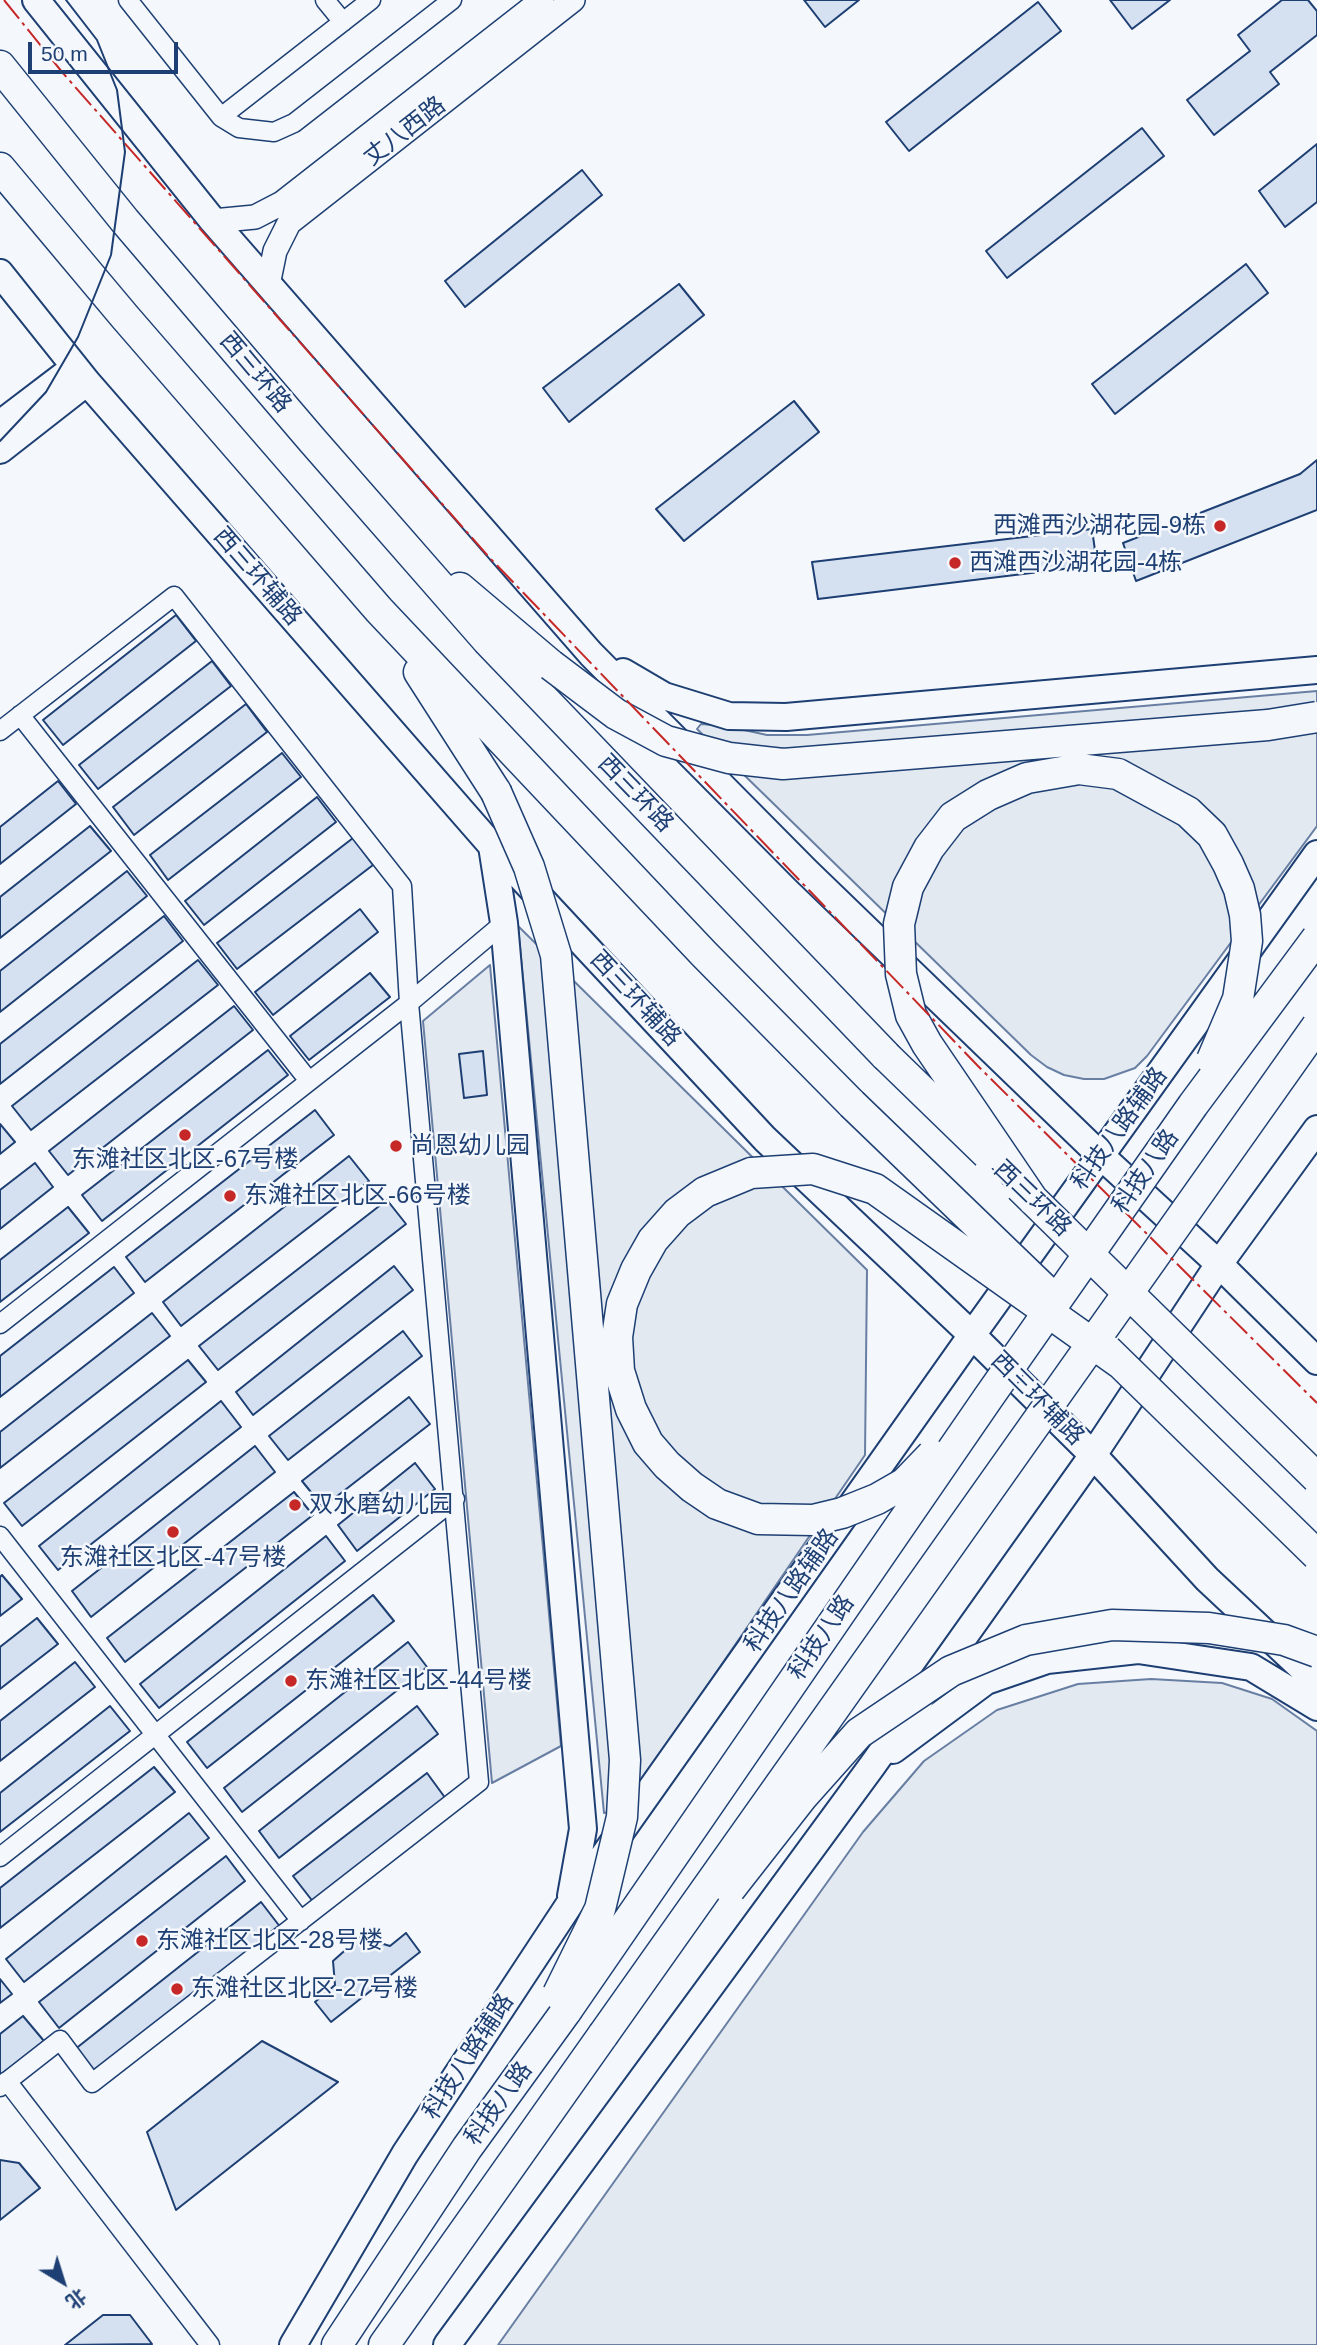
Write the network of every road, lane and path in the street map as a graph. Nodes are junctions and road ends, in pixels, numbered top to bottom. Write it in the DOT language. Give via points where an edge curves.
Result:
graph roads {
  1 [pos="36,0"];
  2 [pos="128,0"];
  3 [pos="326,0"];
  4 [pos="371,0"];
  5 [pos="452,0"];
  6 [pos="542,0"];
  7 [pos="573,0"];
  8 [pos="343,22"];
  9 [pos="0,46"];
  10 [pos="0,66"];
  11 [pos="19,89"];
  12 [pos="221,117"];
  13 [pos="0,168"];
  14 [pos="213,221"];
  15 [pos="0,273"];
  16 [pos="268,285"];
  17 [pos="81,374"];
  18 [pos="0,425"];
  19 [pos="0,450"];
  20 [pos="383,521"];
  21 [pos="379,610"];
  22 [pos="591,654"];
  23 [pos="1317,670"];
  24 [pos="20,715"];
  25 [pos="1317,717"];
  26 [pos="0,731"];
  27 [pos="492,846"];
  28 [pos="1317,854"];
  29 [pos="504,923"];
  30 [pos="1317,938"];
  31 [pos="409,1003"];
  32 [pos="1317,1026"];
  33 [pos="309,1081"];
  34 [pos="1193,1105"];
  35 [pos="1317,1129"];
  36 [pos="1100,1155"];
  37 [pos="1033,1200"];
  38 [pos="1219,1264"];
  39 [pos="0,1324"];
  40 [pos="972,1335"];
  41 [pos="1317,1361"];
  42 [pos="1120,1363"];
  43 [pos="988,1398"];
  44 [pos="1093,1455"];
  45 [pos="1317,1478"];
  46 [pos="455,1499"];
  47 [pos="0,1536"];
  48 [pos="1317,1555"];
  49 [pos="1317,1652"];
  50 [pos="1317,1682"];
  51 [pos="1317,1707"];
  52 [pos="156,1735"];
  53 [pos="872,1766"];
  54 [pos="0,1857"];
  55 [pos="569,1905"];
  56 [pos="301,1921"];
  57 [pos="653,1966"];
  58 [pos="561,2004"];
  59 [pos="4,2084"];
  60 [pos="210,2345"];
  61 [pos="293,2345"];
  62 [pos="337,2345"];
  63 [pos="384,2345"];
  64 [pos="447,2345"];
  1 -- 14 [label="main road"];
  2 -- 12 [label="street"];
  3 -- 8 [label="street"];
  4 -- 8 [label="street"];
  5 -- 12 [label="street" via="294,123 274,132 256,132"];
  6 -- 14 [label="street, 丈八西路" via="282,203 255,217"];
  7 -- 16 [label="street, 丈八西路" via="289,223 275,251"];
  8 -- 12 [label="street"];
  9 -- 11 [label="highway"];
  10 -- 11 [label="highway, 西三环路"];
  11 -- 20 [label="highway, 西三环路" via="125,221"];
  13 -- 21 [label="highway"];
  14 -- 16 [label="main road"];
  15 -- 17 [label="main road, 西三环辅路"];
  16 -- 22 [label="main road"];
  17 -- 18 [label="main road"];
  17 -- 19 [label="main road"];
  17 -- 27 [label="main road, 西三环辅路"];
  20 -- 25 [label="highway, bridge" via="551,665 616,714 666,741 729,758 783,764"];
  20 -- 37 [label="highway, 西三环路, bridge" via="486,640 886,1056"];
  21 -- 42 [label="highway, bridge" via="704,954"];
  21 -- 58 [label="highway, bridge" via="496,792 529,867 556,955 625,1760 622,1817 600,1909"];
  22 -- 23 [label="main road" via="664,696 730,716 786,718"];
  22 -- 36 [label="main road" via="806,871"];
  24 -- 26 [label="street"];
  24 -- 31 [label="street" via="174,596 402,886"];
  24 -- 33 [label="street"];
  27 -- 29 [label="main road"];
  27 -- 40 [label="main road, 西三环辅路" via="765,1139"];
  28 -- 36 [label="main road, 科技八路辅路"];
  29 -- 31 [label="street"];
  29 -- 55 [label="main road" via="583,1829"];
  30 -- 34 [label="highway, 科技八路, bridge"];
  31 -- 33 [label="street"];
  31 -- 46 [label="street"];
  32 -- 57 [label="highway, 科技八路, bridge"];
  33 -- 39 [label="street"];
  34 -- 37 [label="highway, bridge" via="1238,999 1247,942 1239,889 1212,835 1188,812 1118,775 1079,769 1027,778 988,795 953,817 908,887 899,924 901,974 911,1015 927,1044"];
  34 -- 43 [label="highway, 科技八路, bridge"];
  35 -- 38 [label="main road"];
  36 -- 38 [label="main road"];
  36 -- 40 [label="main road, 科技八路辅路"];
  37 -- 45 [label="highway, 西三环路, bridge"];
  38 -- 41 [label="main road"];
  38 -- 44 [label="main road"];
  40 -- 44 [label="main road, 西三环辅路"];
  40 -- 55 [label="main road, 科技八路辅路"];
  42 -- 43 [label="highway, bridge" via="874,1189 813,1169 751,1173 705,1192 677,1213 653,1240 622,1304 617,1337 619,1371 648,1443 692,1487 717,1504 758,1519 813,1520 877,1499 905,1483"];
  42 -- 48 [label="highway, bridge"];
  43 -- 58 [label="highway, 科技八路, bridge"];
  44 -- 50 [label="main road, 西三环辅路" via="1207,1578"];
  44 -- 53 [label="main road"];
  46 -- 52 [label="street"];
  46 -- 56 [label="street" via="479,1782"];
  47 -- 52 [label="street"];
  49 -- 57 [label="highway, bridge" via="1284,1640 1209,1628 1112,1625 1026,1640 951,1671 859,1733 721,1901"];
  51 -- 53 [label="main road" via="1251,1667 1138,1650 1047,1660 986,1681"];
  52 -- 54 [label="street"];
  52 -- 56 [label="street"];
  53 -- 64 [label="main road"];
  55 -- 61 [label="main road, 科技八路辅路" via="405,2154"];
  56 -- 59 [label="street" via="92,2083 60,2040"];
  57 -- 63 [label="highway, 科技八路, bridge"];
  58 -- 62 [label="highway, 科技八路"];
  59 -- 60 [label="street"];
}
